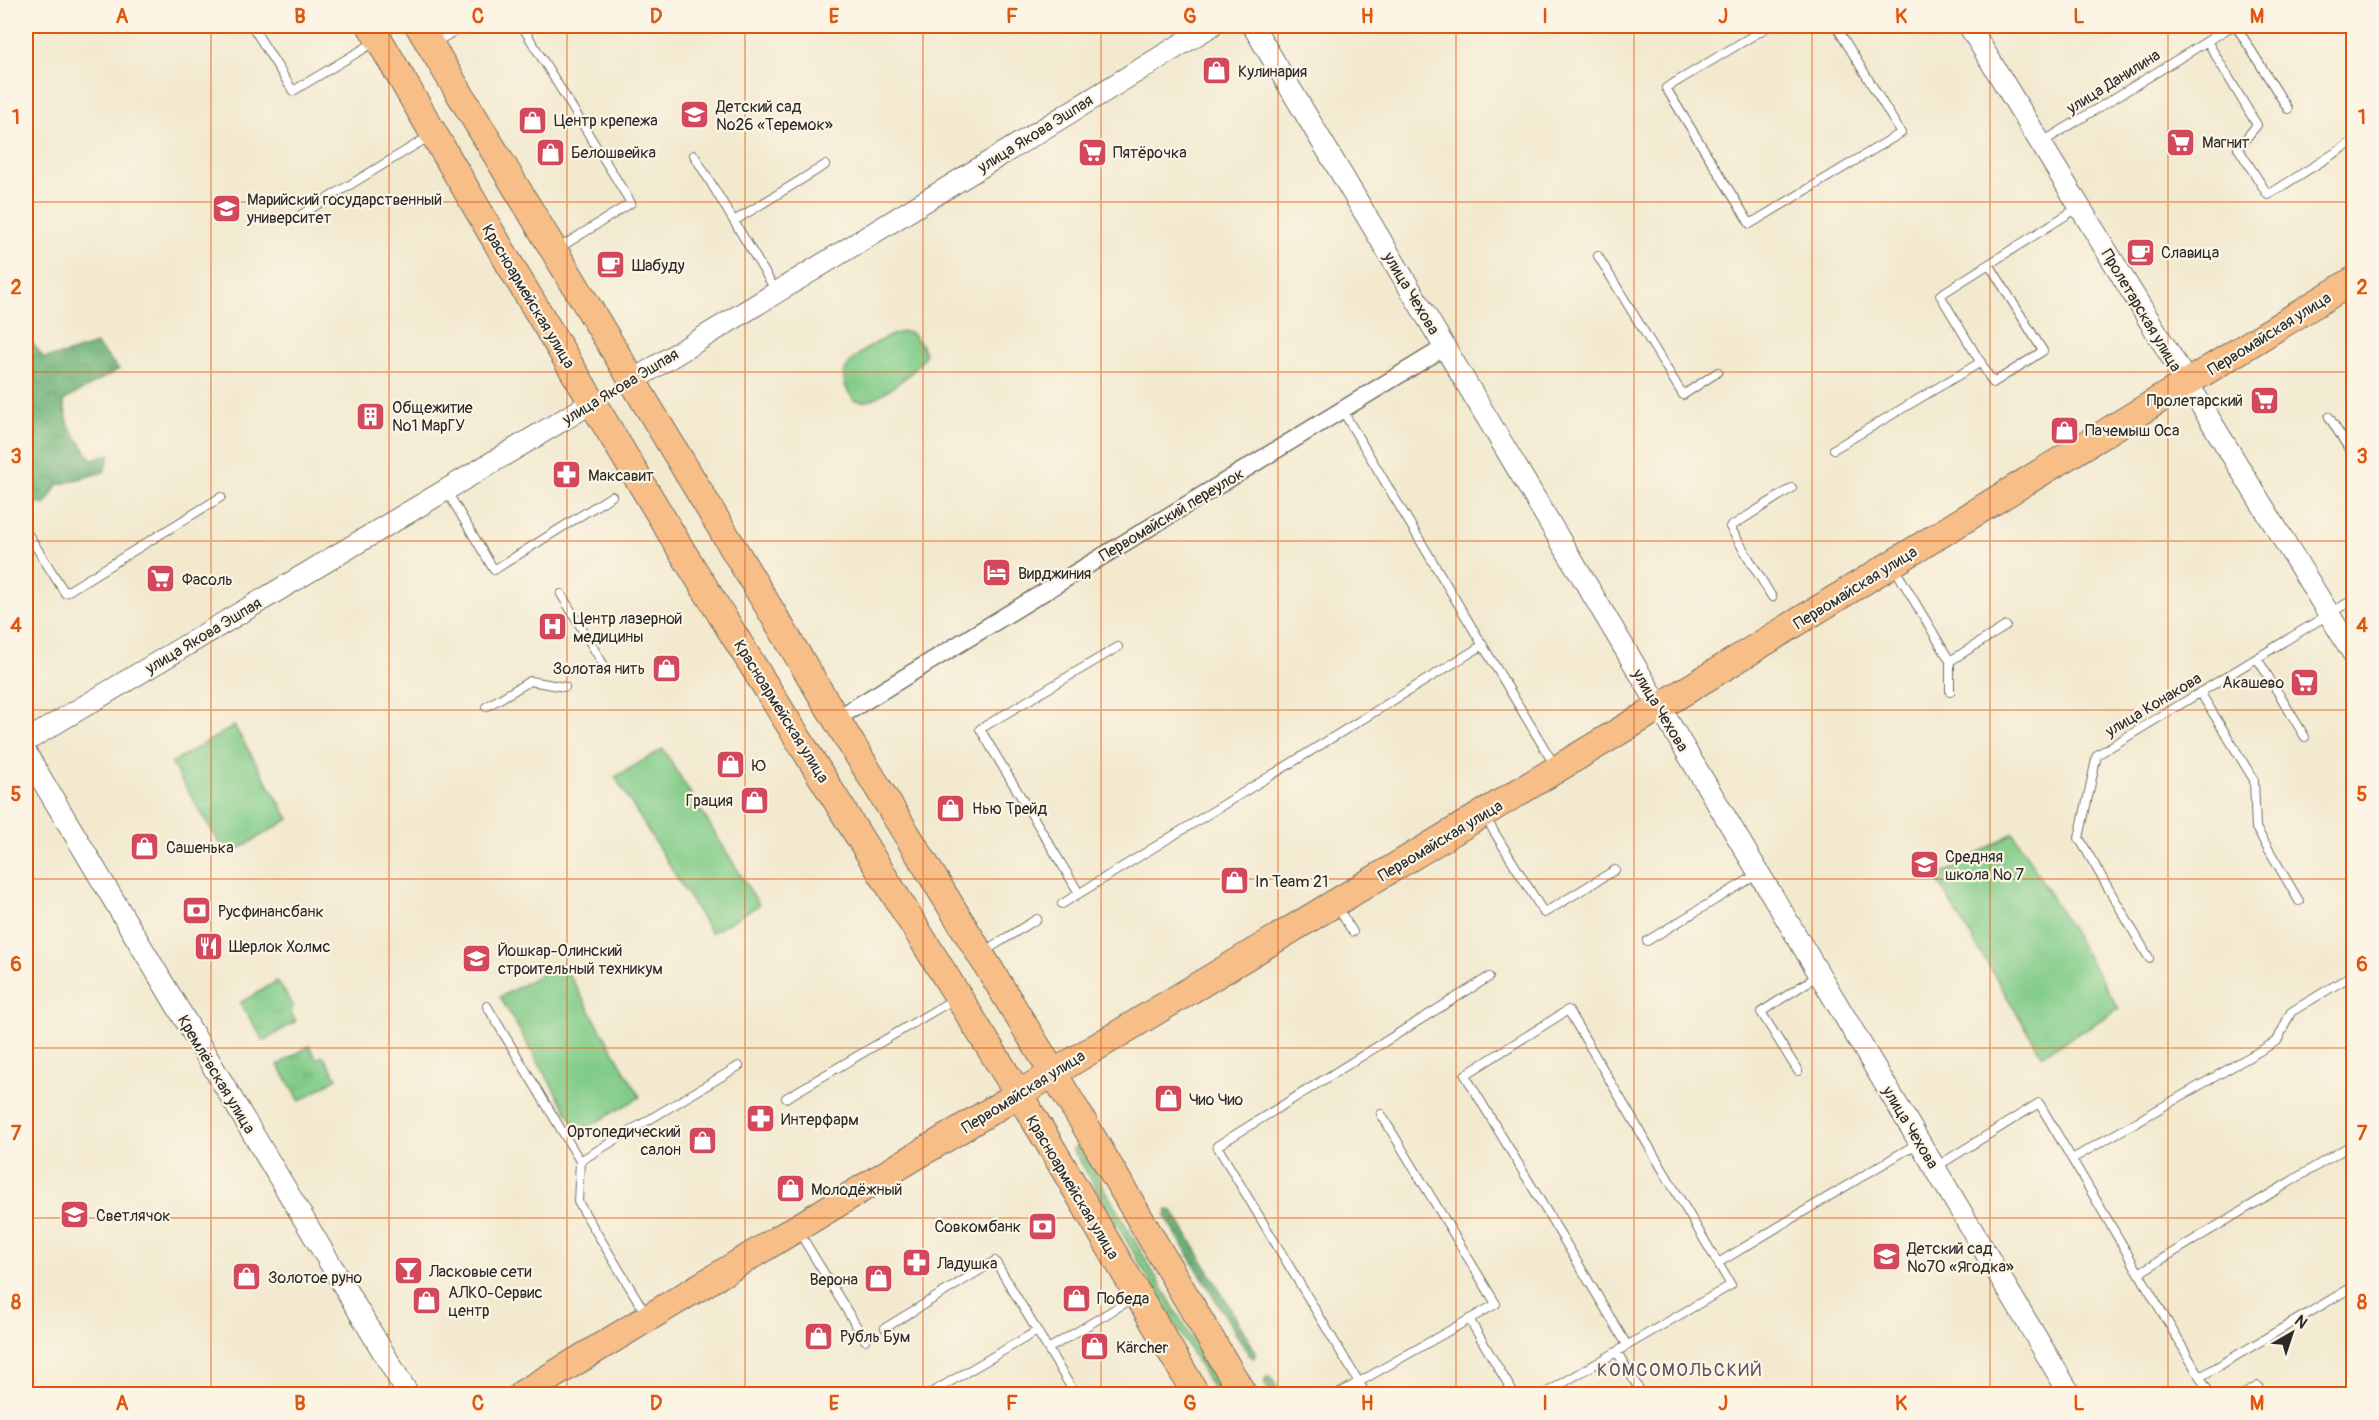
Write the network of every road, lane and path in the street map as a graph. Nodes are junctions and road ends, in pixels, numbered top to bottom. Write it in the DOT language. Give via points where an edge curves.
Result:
graph roads {
  1 [pos="252,26"];
  2 [pos="463,26"];
  3 [pos="522,26"];
  4 [pos="1211,26"];
  5 [pos="1253,26"];
  6 [pos="1769,26"];
  7 [pos="1836,26"];
  8 [pos="1969,26"];
  9 [pos="2234,26"];
  10 [pos="375,32"];
  11 [pos="425,35"];
  12 [pos="2207,41"];
  13 [pos="2288,109"];
  14 [pos="434,134"];
  15 [pos="2354,141"];
  16 [pos="2041,144"];
  17 [pos="694,155"];
  18 [pos="825,165"];
  19 [pos="2079,206"];
  20 [pos="302,214"];
  21 [pos="734,220"];
  22 [pos="554,251"];
  23 [pos="1598,256"];
  24 [pos="1989,264"];
  25 [pos="2354,280"];
  26 [pos="777,292"];
  27 [pos="1445,347"];
  28 [pos="1981,362"];
  29 [pos="1718,372"];
  30 [pos="632,381"];
  31 [pos="2187,383"];
  32 [pos="593,402"];
  33 [pos="1342,410"];
  34 [pos="2329,417"];
  35 [pos="1834,449"];
  36 [pos="2354,457"];
  37 [pos="1792,488"];
  38 [pos="446,490"];
  39 [pos="612,496"];
  40 [pos="221,497"];
  41 [pos="26,531"];
  42 [pos="1892,564"];
  43 [pos="561,594"];
  44 [pos="1772,597"];
  45 [pos="2354,599"];
  46 [pos="2329,614"];
  47 [pos="2006,626"];
  48 [pos="1483,645"];
  49 [pos="1118,647"];
  50 [pos="2354,655"];
  51 [pos="2257,658"];
  52 [pos="1950,661"];
  53 [pos="603,664"];
  54 [pos="565,687"];
  55 [pos="1950,692"];
  56 [pos="2200,692"];
  57 [pos="486,707"];
  58 [pos="1659,707"];
  59 [pos="836,719"];
  60 [pos="2305,737"];
  61 [pos="26,741"];
  62 [pos="26,753"];
  63 [pos="1557,769"];
  64 [pos="1483,814"];
  65 [pos="1615,870"];
  66 [pos="1759,874"];
  67 [pos="1079,893"];
  68 [pos="2299,901"];
  69 [pos="1335,903"];
  70 [pos="1062,904"];
  71 [pos="1037,919"];
  72 [pos="1353,932"];
  73 [pos="1647,941"];
  74 [pos="980,954"];
  75 [pos="2149,958"];
  76 [pos="1819,974"];
  77 [pos="2354,974"];
  78 [pos="1489,977"];
  79 [pos="958,996"];
  80 [pos="487,1006"];
  81 [pos="739,1066"];
  82 [pos="1798,1071"];
  83 [pos="1053,1073"];
  84 [pos="1019,1095"];
  85 [pos="786,1098"];
  86 [pos="1381,1114"];
  87 [pos="2354,1139"];
  88 [pos="1920,1142"];
  89 [pos="2072,1159"];
  90 [pos="580,1161"];
  91 [pos="1935,1168"];
  92 [pos="797,1228"];
  93 [pos="1718,1263"];
  94 [pos="2139,1273"];
  95 [pos="2354,1286"];
  96 [pos="1138,1295"];
  97 [pos="648,1318"];
  98 [pos="1469,1319"];
  99 [pos="885,1328"];
  100 [pos="1037,1331"];
  101 [pos="866,1340"];
  102 [pos="1628,1345"];
  103 [pos="1048,1349"];
  104 [pos="1617,1352"];
  105 [pos="2200,1377"];
  106 [pos="1359,1382"];
  107 [pos="2258,1386"];
  108 [pos="408,1395"];
  109 [pos="522,1395"];
  110 [pos="929,1395"];
  111 [pos="1076,1395"];
  112 [pos="1196,1395"];
  113 [pos="1243,1395"];
  114 [pos="1338,1395"];
  115 [pos="1366,1395"];
  116 [pos="1514,1395"];
  117 [pos="1544,1395"];
  118 [pos="1642,1395"];
  119 [pos="2070,1395"];
  120 [pos="2210,1395"];
  121 [pos="2244,1395"];
  1 -- 10 [label="lane" via="293,92"];
  2 -- 11 [label="lane"];
  3 -- 22 [label="lane" via="631,203"];
  4 -- 26 [label="street, улица Якова Эшпая"];
  5 -- 27 [label="street, улица Чехова"];
  6 -- 7 [label="lane" via="1666,88 1750,224 1900,133"];
  8 -- 16 [label="street, Пролетарская улица"];
  9 -- 12 [label="lane, улица Данилина"];
  9 -- 13 [label="lane"];
  10 -- 14 [label="main road, Красноармейская улица"];
  11 -- 22 [label="main road"];
  12 -- 15 [label="lane" via="2257,125 2238,148 2268,195"];
  12 -- 16 [label="lane, улица Данилина"];
  14 -- 20 [label="lane"];
  14 -- 32 [label="main road, Красноармейская улица"];
  16 -- 19 [label="street, Пролетарская улица"];
  17 -- 21 [label="lane"];
  18 -- 21 [label="lane"];
  19 -- 24 [label="lane"];
  19 -- 31 [label="street, Пролетарская улица"];
  21 -- 26 [label="lane"];
  22 -- 30 [label="main road"];
  23 -- 29 [label="lane" via="1683,395"];
  24 -- 28 [label="lane" via="1940,295"];
  24 -- 28 [label="lane" via="2043,351 1993,382"];
  25 -- 31 [label="main road, Первомайская улица"];
  26 -- 30 [label="street, улица Якова Эшпая"];
  27 -- 33 [label="street, Первомайский переулок"];
  27 -- 58 [label="street, улица Чехова"];
  28 -- 35 [label="lane"];
  30 -- 32 [label="main road, улица Якова Эшпая"];
  30 -- 59 [label="main road"];
  31 -- 42 [label="main road, Первомайская улица"];
  31 -- 46 [label="street, Пролетарская улица"];
  32 -- 38 [label="street, улица Якова Эшпая"];
  32 -- 79 [label="main road, Красноармейская улица"];
  33 -- 48 [label="lane"];
  33 -- 59 [label="street, Первомайский переулок"];
  34 -- 36 [label="lane"];
  37 -- 44 [label="lane" via="1730,527"];
  38 -- 39 [label="lane" via="494,570"];
  38 -- 61 [label="street, улица Якова Эшпая"];
  40 -- 41 [label="lane" via="65,593"];
  42 -- 52 [label="lane"];
  42 -- 58 [label="main road, Первомайская улица"];
  43 -- 53 [label="lane"];
  45 -- 46 [label="lane, улица Конакова"];
  46 -- 50 [label="street, Пролетарская улица"];
  46 -- 51 [label="lane, улица Конакова"];
  47 -- 52 [label="lane"];
  48 -- 63 [label="lane"];
  48 -- 67 [label="lane"];
  49 -- 67 [label="lane" via="980,729"];
  51 -- 56 [label="lane, улица Конакова"];
  51 -- 60 [label="lane"];
  52 -- 55 [label="lane"];
  54 -- 57 [label="lane" via="530,681"];
  56 -- 68 [label="lane" via="2254,780 2256,828"];
  56 -- 75 [label="lane, улица Конакова" via="2097,755 2079,838"];
  58 -- 63 [label="main road, Первомайская улица"];
  58 -- 66 [label="street, улица Чехова"];
  59 -- 74 [label="main road"];
  62 -- 108 [label="street, Кремлёвская улица"];
  63 -- 64 [label="main road, Первомайская улица"];
  64 -- 65 [label="lane" via="1544,912"];
  64 -- 69 [label="main road, Первомайская улица"];
  66 -- 73 [label="lane"];
  66 -- 76 [label="street, улица Чехова"];
  67 -- 70 [label="lane"];
  69 -- 72 [label="lane"];
  69 -- 83 [label="main road, Первомайская улица"];
  71 -- 74 [label="lane"];
  74 -- 83 [label="main road"];
  76 -- 82 [label="lane" via="1761,1012"];
  76 -- 88 [label="street, улица Чехова"];
  77 -- 89 [label="lane" via="2291,1012 2277,1041"];
  78 -- 106 [label="lane" via="1217,1146"];
  79 -- 84 [label="main road, Красноармейская улица"];
  79 -- 85 [label="lane"];
  80 -- 90 [label="lane"];
  81 -- 90 [label="lane"];
  83 -- 84 [label="main road, Первомайская улица"];
  83 -- 113 [label="main road"];
  84 -- 92 [label="main road, Первомайская улица"];
  84 -- 96 [label="main road, Красноармейская улица"];
  86 -- 98 [label="lane" via="1496,1304"];
  87 -- 94 [label="lane"];
  88 -- 91 [label="street, улица Чехова"];
  88 -- 93 [label="lane"];
  89 -- 91 [label="lane" via="2039,1103"];
  89 -- 94 [label="lane"];
  90 -- 97 [label="lane" via="579,1202"];
  91 -- 119 [label="street, улица Чехова"];
  92 -- 97 [label="main road, Первомайская улица"];
  92 -- 101 [label="lane"];
  93 -- 102 [label="lane" via="1731,1285"];
  93 -- 102 [label="lane" via="1568,1010 1465,1075"];
  94 -- 105 [label="lane"];
  95 -- 105 [label="lane"];
  96 -- 103 [label="lane"];
  96 -- 112 [label="main road, Красноармейская улица"];
  97 -- 109 [label="main road, Первомайская улица"];
  98 -- 106 [label="lane"];
  98 -- 116 [label="lane"];
  99 -- 100 [label="lane" via="995,1261"];
  100 -- 103 [label="lane"];
  100 -- 110 [label="lane"];
  102 -- 104 [label="lane"];
  103 -- 111 [label="lane"];
  104 -- 117 [label="lane"];
  104 -- 118 [label="lane"];
  105 -- 120 [label="lane"];
  106 -- 114 [label="lane"];
  106 -- 115 [label="lane"];
  107 -- 121 [label="lane"];
}
